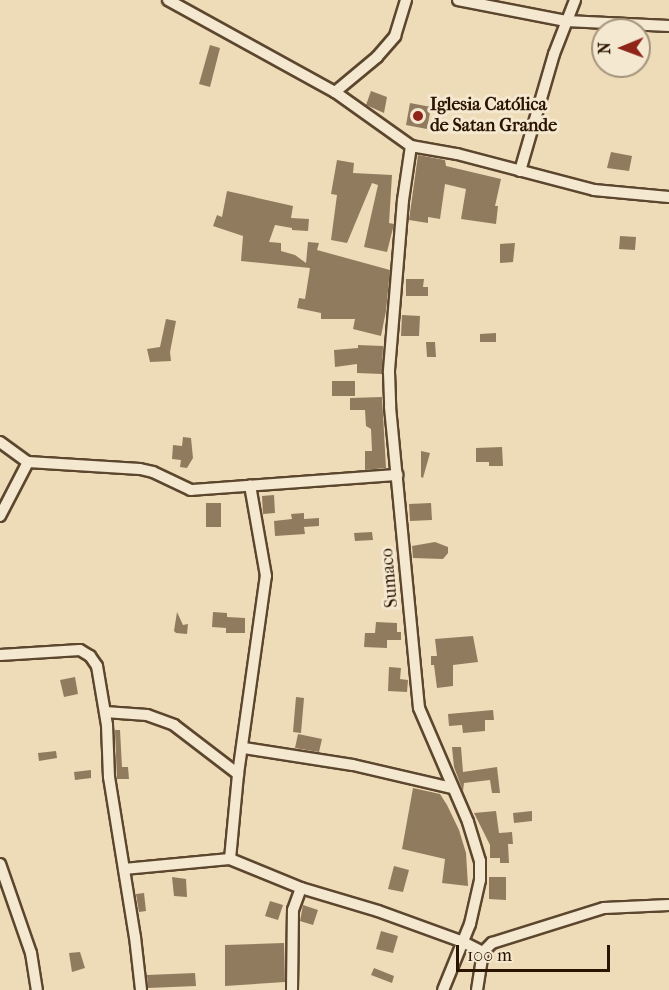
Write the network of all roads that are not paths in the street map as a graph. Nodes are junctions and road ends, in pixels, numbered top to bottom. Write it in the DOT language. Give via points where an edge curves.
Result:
graph roads {
  1 [pos="168,0"];
  2 [pos="406,0"];
  3 [pos="458,0"];
  4 [pos="575,0"];
  5 [pos="566,21"];
  6 [pos="669,27"];
  7 [pos="335,92"];
  8 [pos="411,147"];
  9 [pos="520,171"];
  10 [pos="669,197"];
  11 [pos="0,442"];
  12 [pos="28,462"];
  13 [pos="397,475"];
  14 [pos="250,485"];
  15 [pos="0,516"];
  16 [pos="0,655"];
  17 [pos="105,712"];
  18 [pos="244,748"];
  19 [pos="238,774"];
  20 [pos="452,788"];
  21 [pos="231,859"];
  22 [pos="0,864"];
  23 [pos="124,869"];
  24 [pos="301,888"];
  25 [pos="669,905"];
  26 [pos="463,942"];
  27 [pos="483,952"];
  28 [pos="37,990"];
  29 [pos="141,990"];
  30 [pos="292,990"];
  31 [pos="443,990"];
  32 [pos="477,990"];
  1 -- 7 [label="street"];
  2 -- 7 [label="street" via="395,36 377,57"];
  3 -- 5 [label="street"];
  4 -- 5 [label="street"];
  5 -- 6 [label="street"];
  5 -- 9 [label="street"];
  7 -- 8 [label="street"];
  8 -- 9 [label="street" via="458,154"];
  8 -- 13 [label="street, Sumaco" via="388,372"];
  9 -- 10 [label="street" via="594,190"];
  11 -- 12 [label="street"];
  12 -- 14 [label="street" via="140,468 190,490"];
  12 -- 15 [label="street"];
  13 -- 14 [label="street"];
  13 -- 20 [label="street, Sumaco" via="419,708"];
  14 -- 18 [label="street" via="266,576"];
  16 -- 17 [label="street" via="80,650 97,666"];
  17 -- 19 [label="street" via="147,715 174,725"];
  17 -- 23 [label="street" via="109,777"];
  18 -- 19 [label="street"];
  18 -- 20 [label="street" via="353,765"];
  19 -- 21 [label="street"];
  20 -- 26 [label="street, Sumaco" via="477,843 480,861 476,899"];
  21 -- 23 [label="street"];
  21 -- 24 [label="street"];
  22 -- 28 [label="street" via="31,953"];
  23 -- 29 [label="street"];
  24 -- 26 [label="street"];
  24 -- 30 [label="street" via="293,910"];
  25 -- 27 [label="street" via="621,906 585,913 492,943"];
  26 -- 27 [label="street"];
  26 -- 31 [label="street, Sumaco"];
  27 -- 32 [label="street"];
}
